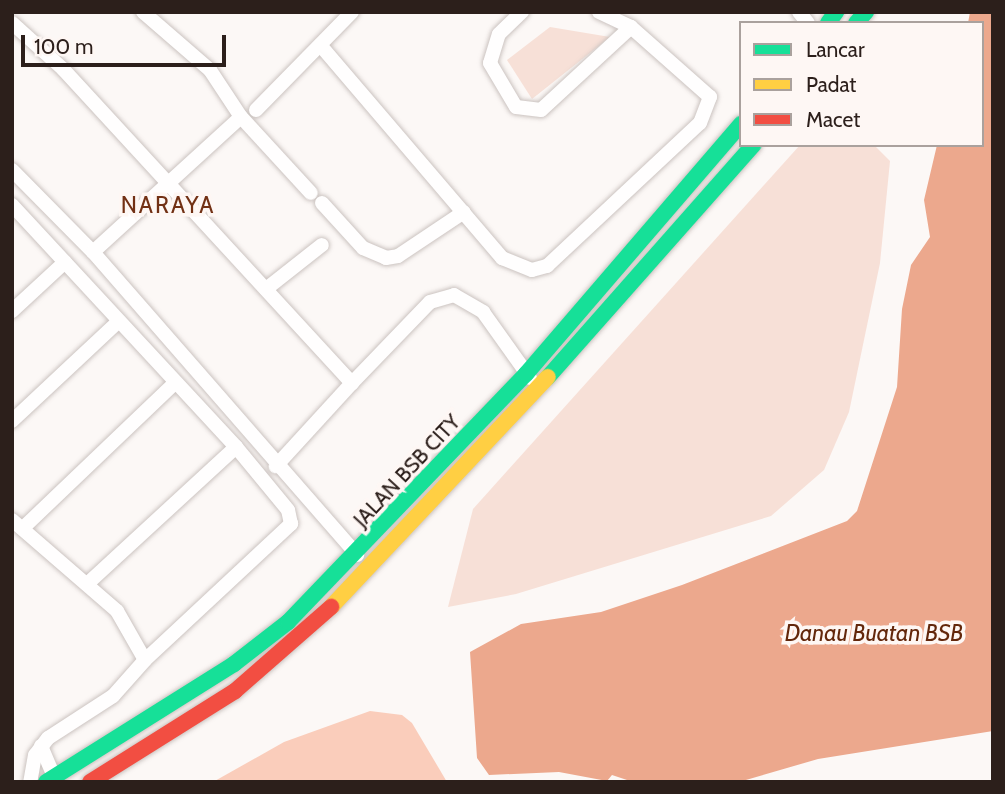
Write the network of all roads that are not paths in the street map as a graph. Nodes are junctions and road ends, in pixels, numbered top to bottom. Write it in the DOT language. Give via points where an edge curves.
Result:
graph roads {
  1 [pos="143,12"];
  2 [pos="352,12"];
  3 [pos="522,12"];
  4 [pos="598,12"];
  5 [pos="12,23"];
  6 [pos="631,27"];
  7 [pos="321,46"];
  8 [pos="256,110"];
  9 [pos="241,117"];
  10 [pos="739,126"];
  11 [pos="751,147"];
  12 [pos="12,170"];
  13 [pos="169,183"];
  14 [pos="12,205"];
  15 [pos="464,212"];
  16 [pos="322,245"];
  17 [pos="93,252"];
  18 [pos="65,262"];
  19 [pos="266,289"];
  20 [pos="12,311"];
  21 [pos="119,321"];
  22 [pos="526,374"];
  23 [pos="176,382"];
  24 [pos="352,383"];
  25 [pos="538,388"];
  26 [pos="12,422"];
  27 [pos="236,447"];
  28 [pos="276,466"];
  29 [pos="18,524"];
  30 [pos="357,555"];
  31 [pos="88,583"];
  32 [pos="145,660"];
  33 [pos="41,746"];
  34 [pos="50,779"];
  35 [pos="30,782"];
  36 [pos="89,782"];
  1 -- 9 [label="street" via="210,70"];
  2 -- 7 [label="street"];
  3 -- 6 [label="street" via="499,34 490,64 516,107 529,113 541,110"];
  4 -- 6 [label="street"];
  5 -- 13 [label="street"];
  6 -- 15 [label="street" via="708,90 709,109 700,123 547,266 517,268"];
  7 -- 8 [label="street"];
  7 -- 15 [label="street"];
  9 -- 13 [label="street"];
  9 -- 15 [label="street" via="363,248 386,258 398,256"];
  10 -- 22 [label="street, JALAN BSB CITY"];
  11 -- 25 [label="street, JALAN BSB CITY"];
  12 -- 17 [label="street"];
  13 -- 17 [label="street"];
  13 -- 19 [label="street"];
  14 -- 18 [label="street"];
  16 -- 19 [label="street"];
  17 -- 28 [label="street"];
  18 -- 20 [label="street"];
  18 -- 21 [label="street"];
  19 -- 24 [label="street"];
  21 -- 23 [label="street"];
  21 -- 26 [label="street"];
  22 -- 24 [label="street" via="483,312 454,295 430,302"];
  22 -- 25 [label="street"];
  22 -- 30 [label="street, JALAN BSB CITY"];
  23 -- 27 [label="street"];
  23 -- 29 [label="street"];
  24 -- 28 [label="street"];
  25 -- 36 [label="street, JALAN BSB CITY" via="283,653 235,691"];
  27 -- 31 [label="street"];
  27 -- 32 [label="street" via="288,510 291,524"];
  28 -- 30 [label="street"];
  29 -- 31 [label="street"];
  30 -- 34 [label="street, JALAN BSB CITY" via="234,664"];
  31 -- 32 [label="street" via="117,611"];
  32 -- 33 [label="street" via="113,696"];
  33 -- 34 [label="street"];
  33 -- 35 [label="street"];
}
